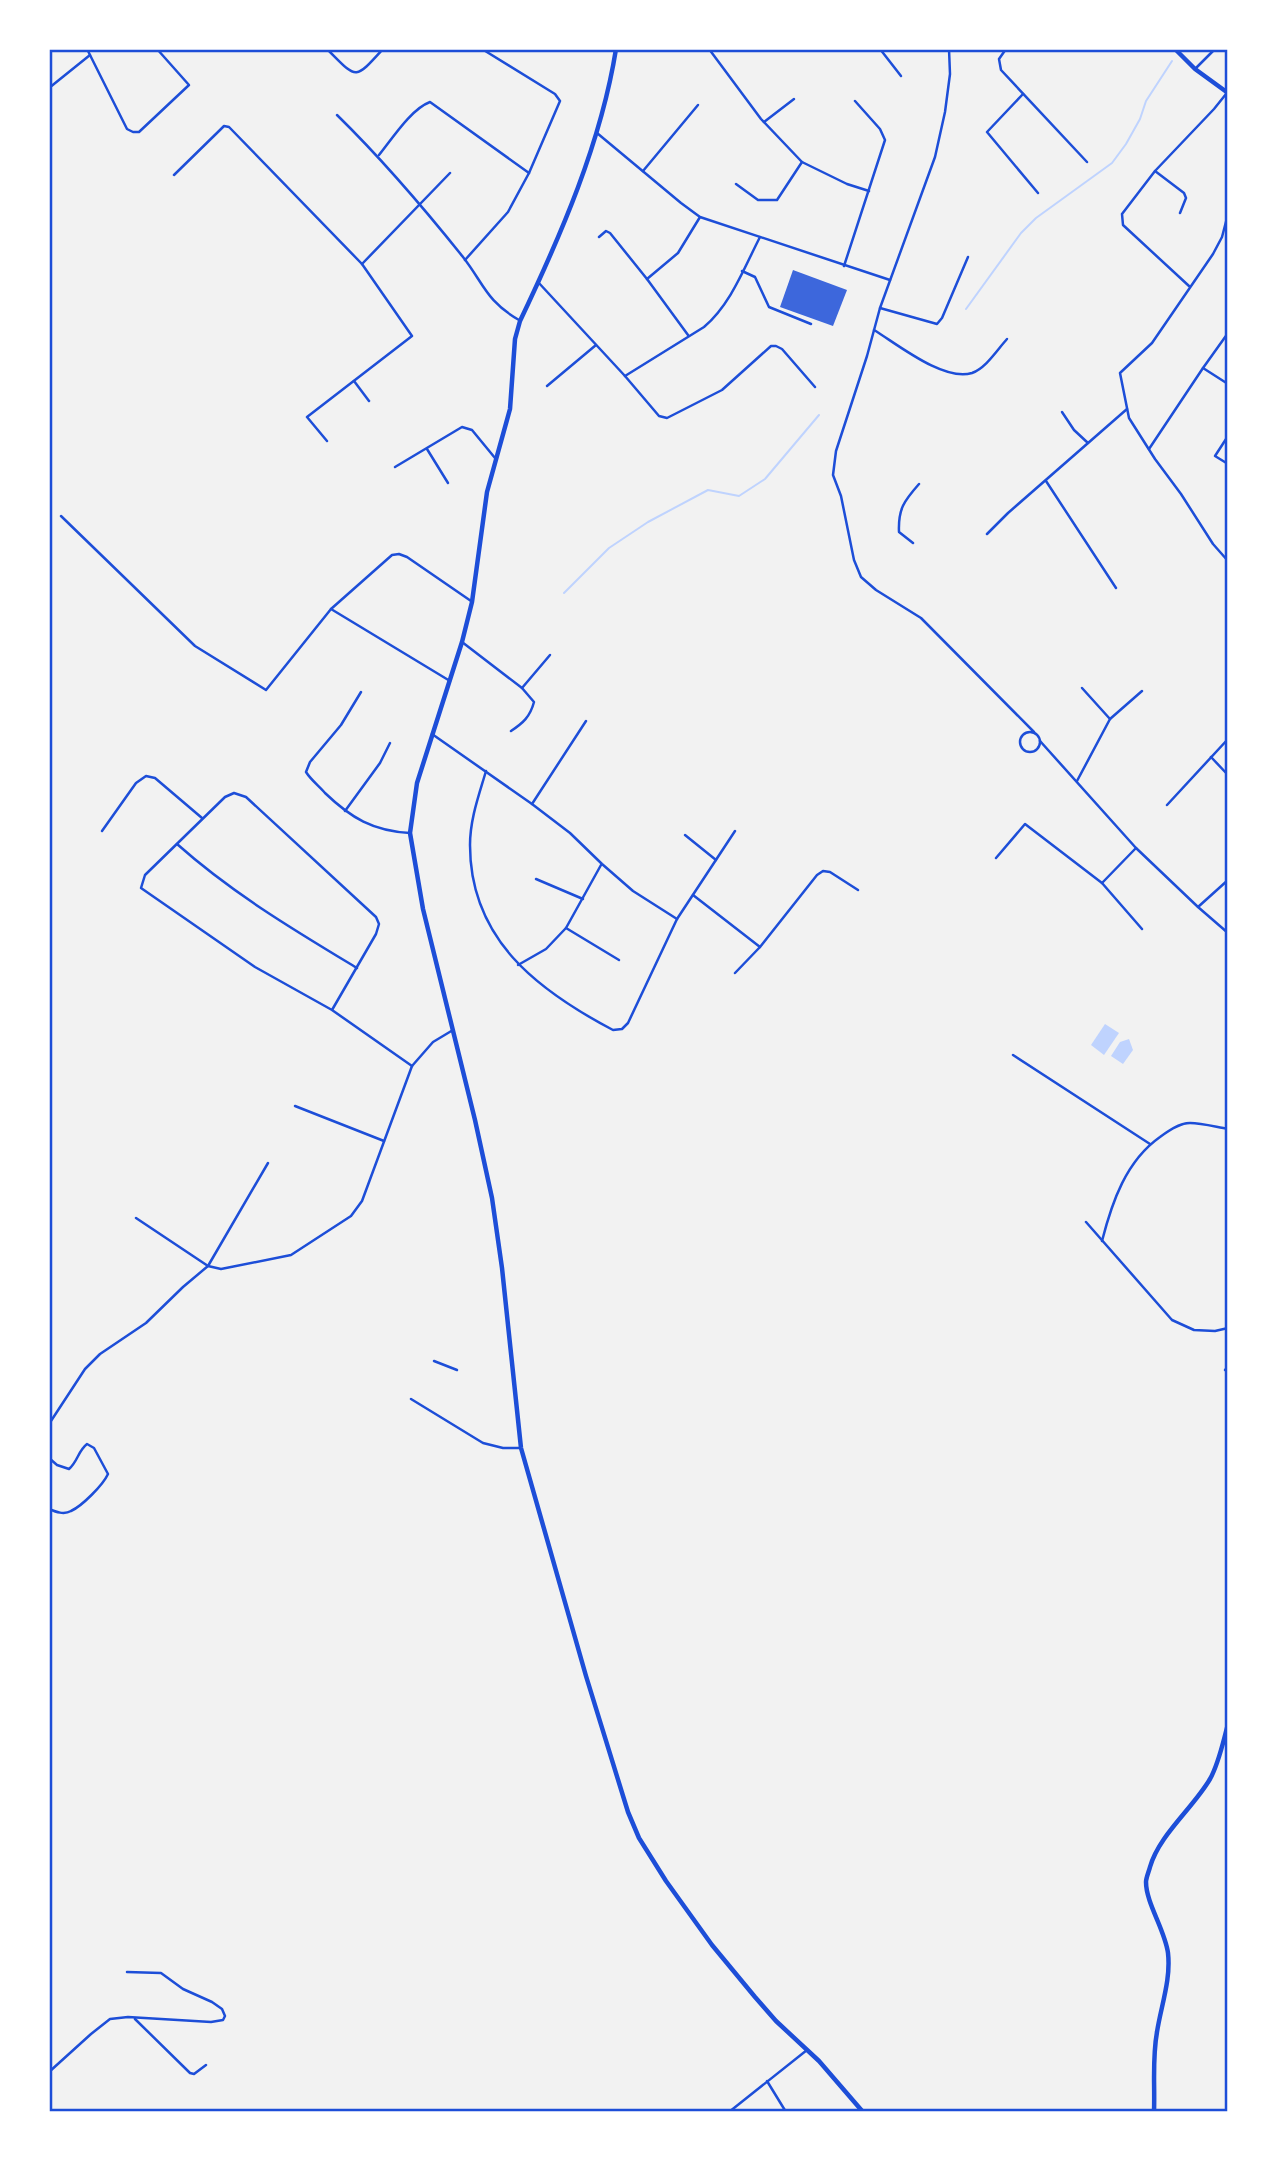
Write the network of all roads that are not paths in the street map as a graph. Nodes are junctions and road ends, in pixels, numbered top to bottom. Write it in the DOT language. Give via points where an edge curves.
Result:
graph roads {
  1 [pos="87,49"];
  2 [pos="157,49"];
  3 [pos="327,49"];
  4 [pos="383,49"];
  5 [pos="482,49"];
  6 [pos="616,49"];
  7 [pos="709,49"];
  8 [pos="880,49"];
  9 [pos="949,49"];
  10 [pos="1006,49"];
  11 [pos="1175,49"];
  12 [pos="1215,49"];
  13 [pos="90,55"];
  14 [pos="1195,69"];
  15 [pos="901,76"];
  16 [pos="49,88"];
  17 [pos="1227,93"];
  18 [pos="1023,94"];
  19 [pos="794,99"];
  20 [pos="855,101"];
  21 [pos="698,105"];
  22 [pos="337,115"];
  23 [pos="764,122"];
  24 [pos="596,133"];
  25 [pos="379,156"];
  26 [pos="802,162"];
  27 [pos="1087,162"];
  28 [pos="643,171"];
  29 [pos="1155,171"];
  30 [pos="450,173"];
  31 [pos="529,173"];
  32 [pos="174,175"];
  33 [pos="736,184"];
  34 [pos="869,191"];
  35 [pos="1038,193"];
  36 [pos="420,205"];
  37 [pos="1180,214"];
  38 [pos="1228,214"];
  39 [pos="699,216"];
  40 [pos="599,237"];
  41 [pos="760,237"];
  42 [pos="1222,237"];
  43 [pos="1228,240"];
  44 [pos="968,257"];
  45 [pos="466,260"];
  46 [pos="362,264"];
  47 [pos="844,266"];
  48 [pos="742,271"];
  49 [pos="648,279"];
  50 [pos="890,280"];
  51 [pos="538,282"];
  52 [pos="1190,287"];
  53 [pos="880,308"];
  54 [pos="520,321"];
  55 [pos="811,324"];
  56 [pos="874,330"];
  57 [pos="1228,333"];
  58 [pos="688,335"];
  59 [pos="1007,339"];
  60 [pos="596,345"];
  61 [pos="1203,368"];
  62 [pos="625,376"];
  63 [pos="354,381"];
  64 [pos="1228,384"];
  65 [pos="547,386"];
  66 [pos="815,387"];
  67 [pos="369,401"];
  68 [pos="1127,409"];
  69 [pos="1062,412"];
  70 [pos="1228,436"];
  71 [pos="327,441"];
  72 [pos="1088,443"];
  73 [pos="427,449"];
  74 [pos="1149,449"];
  75 [pos="497,460"];
  76 [pos="1228,464"];
  77 [pos="395,467"];
  78 [pos="1046,481"];
  79 [pos="448,483"];
  80 [pos="919,484"];
  81 [pos="61,516"];
  82 [pos="987,534"];
  83 [pos="913,543"];
  84 [pos="1228,561"];
  85 [pos="1116,589"];
  86 [pos="472,602"];
  87 [pos="331,609"];
  88 [pos="462,642"];
  89 [pos="550,655"];
  90 [pos="450,681"];
  91 [pos="522,688"];
  92 [pos="1082,688"];
  93 [pos="1142,691"];
  94 [pos="361,692"];
  95 [pos="1110,719"];
  96 [pos="586,721"];
  97 [pos="511,732"];
  98 [pos="1034,732"];
  99 [pos="432,734"];
  100 [pos="1228,739"];
  101 [pos="1040,741"];
  102 [pos="390,743"];
  103 [pos="1211,757"];
  104 [pos="486,771"];
  105 [pos="1228,775"];
  106 [pos="1077,781"];
  107 [pos="532,804"];
  108 [pos="1167,805"];
  109 [pos="345,811"];
  110 [pos="202,818"];
  111 [pos="102,831"];
  112 [pos="735,831"];
  113 [pos="410,833"];
  114 [pos="685,835"];
  115 [pos="177,844"];
  116 [pos="1136,848"];
  117 [pos="996,858"];
  118 [pos="716,860"];
  119 [pos="602,864"];
  120 [pos="536,879"];
  121 [pos="1228,880"];
  122 [pos="1102,883"];
  123 [pos="858,890"];
  124 [pos="693,895"];
  125 [pos="583,899"];
  126 [pos="1198,907"];
  127 [pos="677,919"];
  128 [pos="566,928"];
  129 [pos="1142,929"];
  130 [pos="1228,933"];
  131 [pos="760,947"];
  132 [pos="619,960"];
  133 [pos="518,965"];
  134 [pos="357,968"];
  135 [pos="735,973"];
  136 [pos="332,1010"];
  137 [pos="453,1030"];
  138 [pos="1013,1055"];
  139 [pos="412,1066"];
  140 [pos="295,1106"];
  141 [pos="1228,1129"];
  142 [pos="384,1141"];
  143 [pos="1150,1144"];
  144 [pos="268,1163"];
  145 [pos="136,1218"];
  146 [pos="1086,1222"];
  147 [pos="1102,1241"];
  148 [pos="208,1266"];
  149 [pos="1228,1328"];
  150 [pos="434,1361"];
  151 [pos="1228,1367"];
  152 [pos="457,1370"];
  153 [pos="1224,1370"];
  154 [pos="411,1399"];
  155 [pos="51,1415"];
  156 [pos="49,1424"];
  157 [pos="521,1448"];
  158 [pos="49,1458"];
  159 [pos="49,1509"];
  160 [pos="1228,1724"];
  161 [pos="127,1972"];
  162 [pos="135,2019"];
  163 [pos="807,2050"];
  164 [pos="206,2065"];
  165 [pos="49,2072"];
  166 [pos="767,2081"];
  167 [pos="729,2112"];
  168 [pos="786,2112"];
  169 [pos="863,2112"];
  170 [pos="1154,2112"];
  1 -- 13 [label="street"];
  2 -- 13 [label="street" via="189,85 139,132 127,129"];
  3 -- 4 [label="street" via="352,72 360,72"];
  5 -- 31 [label="street" via="560,102"];
  6 -- 24 [label="main road"];
  7 -- 23 [label="street"];
  8 -- 15 [label="street"];
  9 -- 50 [label="street" via="946,113"];
  10 -- 18 [label="street" via="999,65"];
  11 -- 14 [label="main road"];
  12 -- 14 [label="street"];
  13 -- 16 [label="street"];
  14 -- 17 [label="main road"];
  17 -- 29 [label="street"];
  18 -- 27 [label="street"];
  18 -- 35 [label="street" via="987,132"];
  19 -- 23 [label="street"];
  20 -- 34 [label="street" via="885,140"];
  21 -- 28 [label="street"];
  22 -- 25 [label="street"];
  23 -- 26 [label="street"];
  24 -- 28 [label="street"];
  24 -- 51 [label="main road"];
  25 -- 31 [label="street" via="403,124 430,102"];
  25 -- 36 [label="street"];
  26 -- 33 [label="street" via="776,200 758,200"];
  26 -- 34 [label="street"];
  28 -- 39 [label="street"];
  29 -- 37 [label="street" via="1184,193"];
  29 -- 52 [label="street" via="1121,219"];
  30 -- 36 [label="street"];
  31 -- 45 [label="street" via="508,212"];
  32 -- 46 [label="street" via="224,126 229,127"];
  34 -- 47 [label="street"];
  36 -- 45 [label="street"];
  36 -- 46 [label="street"];
  38 -- 42 [label="street"];
  39 -- 41 [label="street"];
  39 -- 49 [label="street" via="678,253"];
  40 -- 49 [label="street" via="610,233"];
  41 -- 47 [label="street"];
  41 -- 48 [label="street"];
  42 -- 43 [label="street"];
  42 -- 52 [label="street"];
  44 -- 53 [label="street" via="937,324"];
  45 -- 54 [label="street" via="495,303"];
  46 -- 63 [label="street" via="412,336"];
  47 -- 50 [label="street"];
  48 -- 55 [label="street" via="755,277 769,307"];
  48 -- 58 [label="street" via="723,307 704,327"];
  49 -- 58 [label="street"];
  50 -- 53 [label="street"];
  51 -- 54 [label="main road"];
  51 -- 60 [label="street"];
  52 -- 68 [label="street" via="1152,343 1121,373"];
  53 -- 56 [label="street"];
  54 -- 75 [label="main road" via="510,409"];
  56 -- 59 [label="street" via="921,360 958,374 973,373"];
  56 -- 98 [label="street" via="836,451 833,475 854,560 861,577 921,618"];
  57 -- 61 [label="street"];
  58 -- 62 [label="street"];
  60 -- 62 [label="street"];
  60 -- 65 [label="street"];
  61 -- 64 [label="street"];
  61 -- 74 [label="street"];
  62 -- 66 [label="street" via="663,418 722,390 771,346 782,349"];
  63 -- 67 [label="street"];
  63 -- 71 [label="street" via="307,417"];
  68 -- 72 [label="street"];
  68 -- 74 [label="street"];
  69 -- 72 [label="street"];
  70 -- 76 [label="street" via="1214,456"];
  72 -- 78 [label="street"];
  73 -- 75 [label="street" via="467,427"];
  73 -- 77 [label="street"];
  73 -- 79 [label="street"];
  74 -- 84 [label="street"];
  75 -- 86 [label="main road" via="487,492"];
  78 -- 82 [label="street"];
  78 -- 85 [label="street"];
  80 -- 83 [label="street" via="898,516 899,532"];
  81 -- 87 [label="street" via="195,646 266,690"];
  86 -- 87 [label="street" via="399,554 392,555"];
  86 -- 88 [label="main road"];
  87 -- 90 [label="street"];
  88 -- 90 [label="main road"];
  88 -- 91 [label="street"];
  89 -- 91 [label="street"];
  90 -- 99 [label="main road"];
  91 -- 97 [label="street" via="534,702 526,721"];
  92 -- 95 [label="street"];
  93 -- 95 [label="street"];
  94 -- 109 [label="street" via="306,772"];
  95 -- 106 [label="street"];
  96 -- 107 [label="street"];
  98 -- 101 [label="street"];
  98 -- 101 [label="street" via="1020,738 1021,748 1031,752"];
  99 -- 104 [label="street"];
  99 -- 113 [label="main road" via="417,782"];
  100 -- 103 [label="street"];
  101 -- 106 [label="street"];
  102 -- 109 [label="street"];
  103 -- 105 [label="street"];
  103 -- 108 [label="street"];
  104 -- 107 [label="street"];
  104 -- 133 [label="street" via="474,812 473,873 481,908"];
  106 -- 116 [label="street"];
  107 -- 119 [label="street"];
  109 -- 113 [label="street" via="394,832"];
  110 -- 111 [label="street" via="155,778 146,776"];
  110 -- 115 [label="street"];
  110 -- 134 [label="street" via="230,794 243,795 376,917 376,934"];
  112 -- 118 [label="street"];
  113 -- 137 [label="main road" via="423,909"];
  114 -- 118 [label="street"];
  115 -- 134 [label="street" via="246,899"];
  115 -- 136 [label="street" via="145,875 141,888 255,967"];
  116 -- 122 [label="street"];
  116 -- 126 [label="street"];
  117 -- 122 [label="street" via="1025,824"];
  118 -- 124 [label="street"];
  119 -- 125 [label="street"];
  119 -- 127 [label="street"];
  120 -- 125 [label="street"];
  121 -- 126 [label="street"];
  122 -- 129 [label="street"];
  123 -- 131 [label="street" via="823,870"];
  124 -- 127 [label="street"];
  124 -- 131 [label="street"];
  125 -- 128 [label="street"];
  126 -- 130 [label="street"];
  127 -- 133 [label="street" via="628,1023 619,1030 554,994"];
  128 -- 132 [label="street"];
  128 -- 133 [label="street" via="546,949"];
  131 -- 135 [label="street"];
  134 -- 136 [label="street"];
  136 -- 139 [label="street"];
  137 -- 139 [label="street" via="433,1042"];
  137 -- 157 [label="main road" via="492,1198"];
  138 -- 143 [label="street"];
  139 -- 142 [label="street"];
  140 -- 142 [label="street"];
  141 -- 143 [label="street" via="1188,1123"];
  142 -- 148 [label="street" via="362,1201 351,1216 291,1255 221,1269"];
  143 -- 147 [label="street" via="1118,1190"];
  144 -- 148 [label="street"];
  145 -- 148 [label="street"];
  146 -- 147 [label="street"];
  147 -- 149 [label="street" via="1172,1320 1194,1330"];
  148 -- 155 [label="street" via="146,1323 100,1354"];
  150 -- 152 [label="street"];
  151 -- 153 [label="street"];
  154 -- 157 [label="street" via="483,1443"];
  155 -- 156 [label="street"];
  157 -- 163 [label="main road" via="586,1676 639,1838 712,1945"];
  158 -- 159 [label="street" via="69,1469 87,1444 108,1474 70,1512"];
  160 -- 170 [label="main road" via="1210,1778 1161,1843 1146,1883 1164,1933 1169,1972 1156,2042"];
  161 -- 162 [label="street" via="161,1973 212,2002 225,2016 211,2022"];
  162 -- 164 [label="street" via="190,2073"];
  162 -- 165 [label="street" via="110,2019"];
  163 -- 166 [label="street"];
  163 -- 169 [label="main road"];
  166 -- 167 [label="street"];
  166 -- 168 [label="street"];
}
